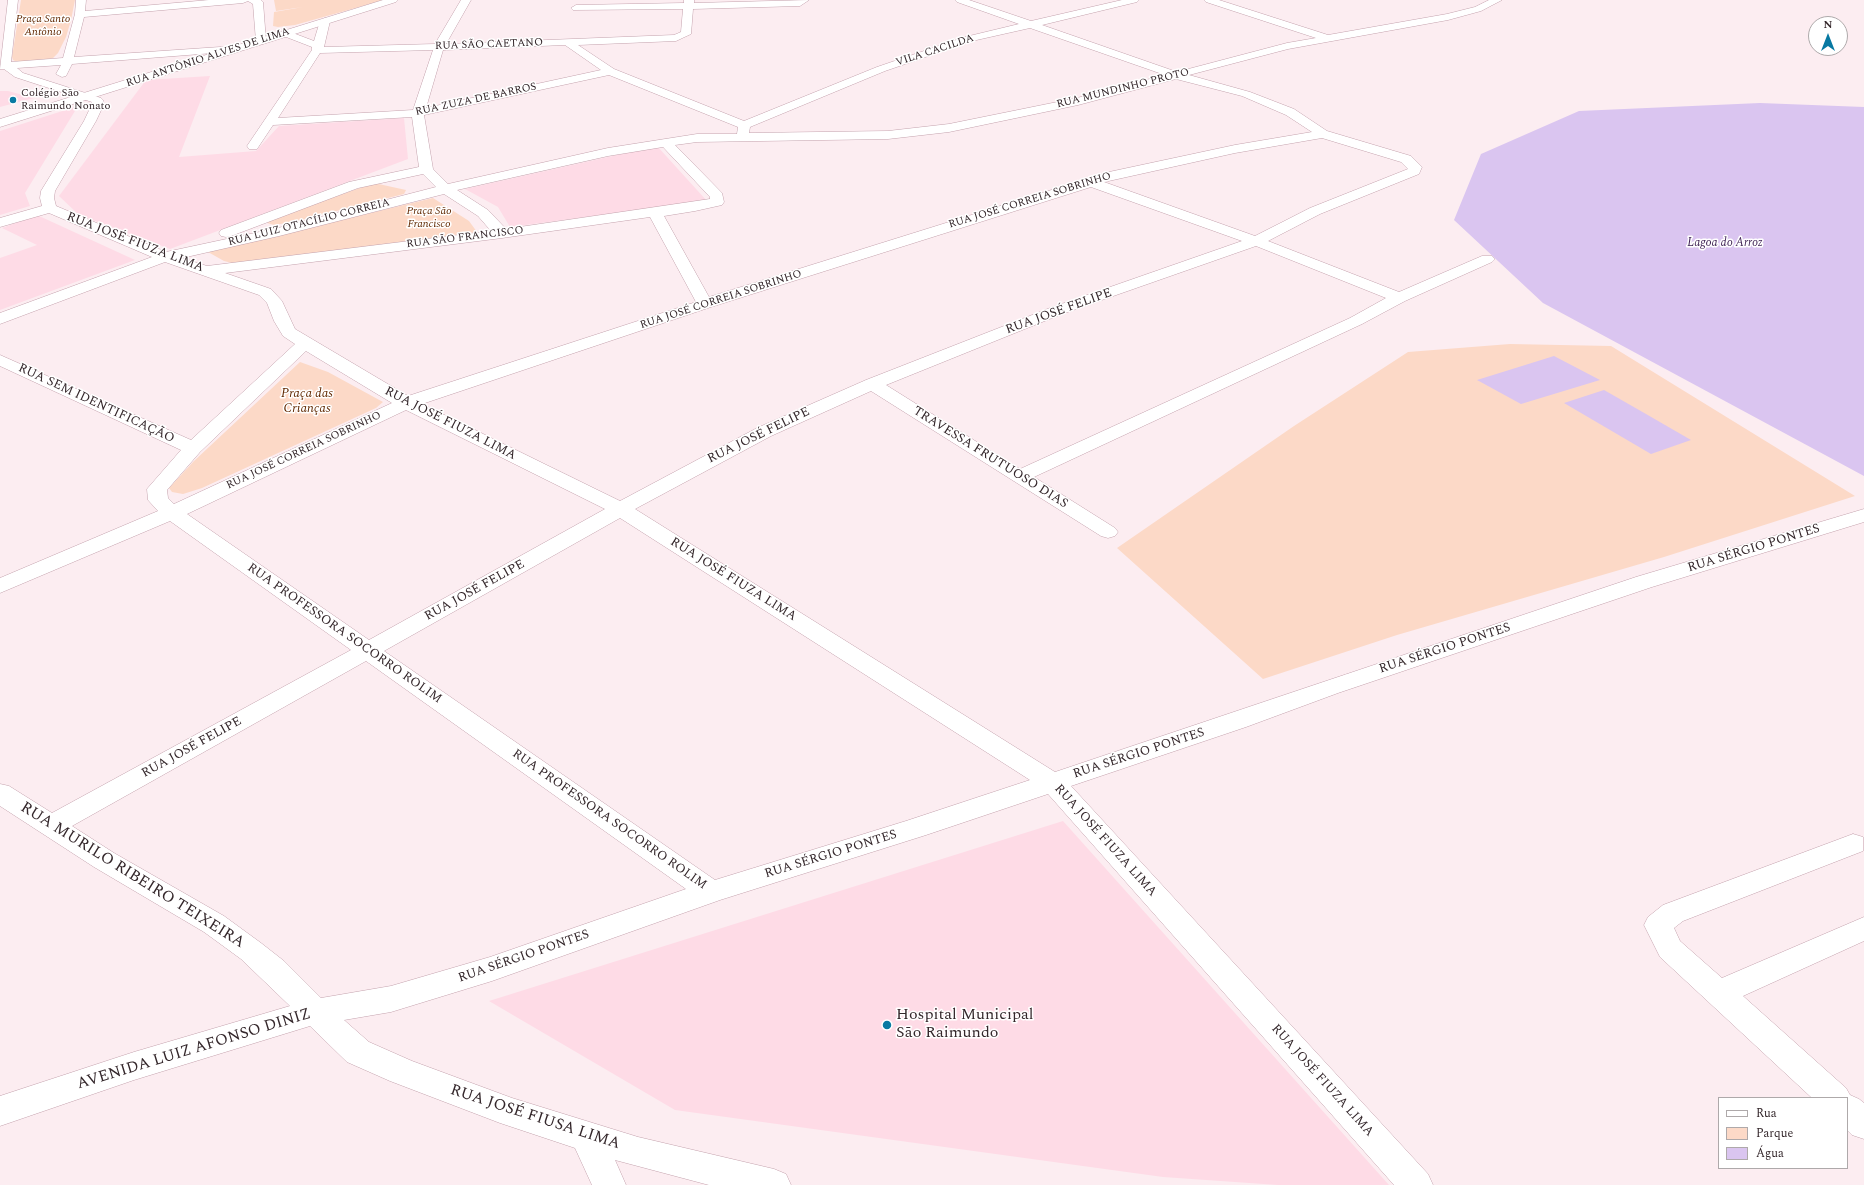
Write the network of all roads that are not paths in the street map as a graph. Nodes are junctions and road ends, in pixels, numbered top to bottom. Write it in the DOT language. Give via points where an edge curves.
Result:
graph roads {
  1 [pos="13,0"];
  2 [pos="81,0"];
  3 [pos="243,0"];
  4 [pos="252,0"];
  5 [pos="394,0"];
  6 [pos="466,0"];
  7 [pos="804,0"];
  8 [pos="960,0"];
  9 [pos="1134,0"];
  10 [pos="1209,0"];
  11 [pos="1497,0"];
  12 [pos="231,1"];
  13 [pos="689,3"];
  14 [pos="576,8"];
  15 [pos="80,14"];
  16 [pos="325,21"];
  17 [pos="1028,24"];
  18 [pos="571,28"];
  19 [pos="285,33"];
  20 [pos="1327,38"];
  21 [pos="261,42"];
  22 [pos="567,42"];
  23 [pos="439,47"];
  24 [pos="318,48"];
  25 [pos="235,49"];
  26 [pos="68,61"];
  27 [pos="2,65"];
  28 [pos="610,71"];
  29 [pos="1180,76"];
  30 [pos="55,87"];
  31 [pos="87,97"];
  32 [pos="418,113"];
  33 [pos="269,122"];
  34 [pos="0,123"];
  35 [pos="744,130"];
  36 [pos="1323,134"];
  37 [pos="664,142"];
  38 [pos="253,146"];
  39 [pos="426,169"];
  40 [pos="1090,182"];
  41 [pos="446,189"];
  42 [pos="50,208"];
  43 [pos="655,213"];
  44 [pos="0,223"];
  45 [pos="502,234"];
  46 [pos="1256,242"];
  47 [pos="165,257"];
  48 [pos="1487,259"];
  49 [pos="206,270"];
  50 [pos="1399,298"];
  51 [pos="705,304"];
  52 [pos="0,318"];
  53 [pos="305,344"];
  54 [pos="0,360"];
  55 [pos="872,384"];
  56 [pos="406,403"];
  57 [pos="193,448"];
  58 [pos="1020,476"];
  59 [pos="620,509"];
  60 [pos="172,513"];
  61 [pos="1864,515"];
  62 [pos="1108,532"];
  63 [pos="0,586"];
  64 [pos="368,651"];
  65 [pos="1053,783"];
  66 [pos="0,793"];
  67 [pos="51,826"];
  68 [pos="1853,844"];
  69 [pos="711,892"];
  70 [pos="1864,928"];
  71 [pos="1719,993"];
  72 [pos="391,999"];
  73 [pos="315,1012"];
  74 [pos="1834,1097"];
  75 [pos="0,1110"];
  76 [pos="1848,1110"];
  77 [pos="1864,1124"];
  78 [pos="587,1137"];
  79 [pos="609,1185"];
  80 [pos="774,1185"];
  81 [pos="1416,1185"];
  1 -- 27 [label="street"];
  2 -- 15 [label="street"];
  3 -- 12 [label="street"];
  4 -- 21 [label="street" via="258,2"];
  5 -- 16 [label="street, RUA ANTÔNIO ALVES DE LIMA"];
  6 -- 23 [label="street"];
  7 -- 13 [label="street" via="798,4"];
  8 -- 17 [label="street"];
  9 -- 17 [label="street, VILA CACILDA"];
  10 -- 20 [label="street"];
  11 -- 20 [label="street, RUA MUNDINHO PROTO" via="1478,9 1448,17"];
  12 -- 15 [label="street"];
  13 -- 14 [label="street"];
  13 -- 22 [label="street, RUA SÃO CAETANO" via="686,34 676,38"];
  15 -- 26 [label="street"];
  16 -- 19 [label="street, RUA ANTÔNIO ALVES DE LIMA"];
  16 -- 24 [label="street"];
  17 -- 29 [label="street"];
  17 -- 35 [label="street, VILA CACILDA" via="969,39 881,69"];
  18 -- 22 [label="street"];
  19 -- 21 [label="street, RUA ANTÔNIO ALVES DE LIMA"];
  19 -- 24 [label="street"];
  20 -- 29 [label="street, RUA MUNDINHO PROTO" via="1229,60"];
  21 -- 25 [label="street, RUA ANTÔNIO ALVES DE LIMA"];
  22 -- 23 [label="street, RUA SÃO CAETANO"];
  22 -- 28 [label="street"];
  23 -- 24 [label="street, RUA SÃO CAETANO"];
  23 -- 32 [label="street"];
  24 -- 33 [label="street"];
  25 -- 26 [label="street"];
  25 -- 31 [label="street, RUA ANTÔNIO ALVES DE LIMA"];
  26 -- 27 [label="street"];
  26 -- 30 [label="street"];
  27 -- 30 [label="street" via="20,75"];
  28 -- 32 [label="street, RUA ZUZA DE BARROS"];
  28 -- 35 [label="street" via="710,110"];
  29 -- 35 [label="street, RUA MUNDINHO PROTO" via="949,128 816,137"];
  29 -- 36 [label="street" via="1246,94 1290,112"];
  30 -- 31 [label="street"];
  31 -- 34 [label="street, RUA ANTÔNIO ALVES DE LIMA"];
  31 -- 42 [label="street, RUA JOSÉ FIUZA LIMA" via="97,100 98,104 48,191"];
  32 -- 33 [label="street, RUA ZUZA DE BARROS"];
  32 -- 39 [label="street"];
  33 -- 38 [label="street"];
  35 -- 37 [label="street, RUA LUIZ OTACÍLIO CORREIA"];
  36 -- 40 [label="street, RUA JOSÉ CORREIA SOBRINHO" via="1235,149"];
  36 -- 46 [label="street, RUA JOSÉ FELIPE" via="1406,160 1415,167 1414,171 1315,211"];
  37 -- 41 [label="street, RUA LUIZ OTACÍLIO CORREIA" via="608,152"];
  37 -- 43 [label="street, RUA SÃO FRANCISCO" via="718,200 714,204"];
  39 -- 41 [label="street"];
  39 -- 47 [label="street" via="354,185"];
  40 -- 46 [label="street"];
  40 -- 51 [label="street, RUA JOSÉ CORREIA SOBRINHO"];
  41 -- 45 [label="street" via="484,213"];
  41 -- 47 [label="street, RUA LUIZ OTACÍLIO CORREIA" via="279,232"];
  42 -- 44 [label="street"];
  42 -- 47 [label="street, RUA JOSÉ FIUZA LIMA"];
  43 -- 45 [label="street, RUA SÃO FRANCISCO"];
  43 -- 51 [label="street"];
  45 -- 49 [label="street, RUA SÃO FRANCISCO"];
  46 -- 50 [label="street"];
  46 -- 55 [label="street, RUA JOSÉ FELIPE" via="1056,311"];
  47 -- 49 [label="street, RUA JOSÉ FIUZA LIMA"];
  47 -- 52 [label="street, RUA LUIZ OTACÍLIO CORREIA"];
  48 -- 50 [label="street"];
  49 -- 53 [label="street, RUA JOSÉ FIUZA LIMA" via="265,292 274,301 289,332"];
  50 -- 58 [label="street" via="1356,321"];
  51 -- 56 [label="street, RUA JOSÉ CORREIA SOBRINHO"];
  53 -- 56 [label="street, RUA JOSÉ FIUZA LIMA"];
  53 -- 57 [label="street, RUA PROFESSORA SOCORRO ROLIM"];
  54 -- 57 [label="street, RUA SEM IDENTIFICAÇÃO"];
  55 -- 58 [label="street, TRAVESSA FRUTUOSO DIAS"];
  55 -- 59 [label="street, RUA JOSÉ FELIPE" via="757,435"];
  56 -- 59 [label="street, RUA JOSÉ FIUZA LIMA"];
  56 -- 60 [label="street, RUA JOSÉ CORREIA SOBRINHO"];
  57 -- 60 [label="street, RUA PROFESSORA SOCORRO ROLIM" via="157,488 158,500"];
  58 -- 62 [label="street, TRAVESSA FRUTUOSO DIAS"];
  59 -- 64 [label="street, RUA JOSÉ FELIPE"];
  59 -- 65 [label="street, RUA JOSÉ FIUZA LIMA"];
  60 -- 63 [label="street, RUA JOSÉ CORREIA SOBRINHO"];
  60 -- 64 [label="street, RUA PROFESSORA SOCORRO ROLIM"];
  61 -- 65 [label="street, RUA SÉRGIO PONTES" via="1644,582 1337,684 1236,722"];
  64 -- 67 [label="street, RUA JOSÉ FELIPE"];
  64 -- 69 [label="street, RUA PROFESSORA SOCORRO ROLIM"];
  65 -- 69 [label="street, RUA SÉRGIO PONTES"];
  65 -- 81 [label="street, RUA JOSÉ FIUZA LIMA"];
  66 -- 67 [label="street, RUA MURILO RIBEIRO TEIXEIRA"];
  67 -- 73 [label="street, RUA MURILO RIBEIRO TEIXEIRA" via="214,924 273,970"];
  68 -- 71 [label="street" via="1673,913 1658,925 1670,949"];
  69 -- 72 [label="street, RUA SÉRGIO PONTES" via="492,969"];
  70 -- 71 [label="street"];
  71 -- 74 [label="street"];
  72 -- 73 [label="street, AVENIDA LUIZ AFONSO DINIZ"];
  73 -- 75 [label="street, AVENIDA LUIZ AFONSO DINIZ" via="134,1066"];
  73 -- 78 [label="street, RUA JOSÉ FIUSA LIMA" via="358,1052 498,1108"];
  76 -- 77 [label="street"];
  78 -- 79 [label="street"];
  78 -- 80 [label="street, RUA JOSÉ FIUSA LIMA"];
}
